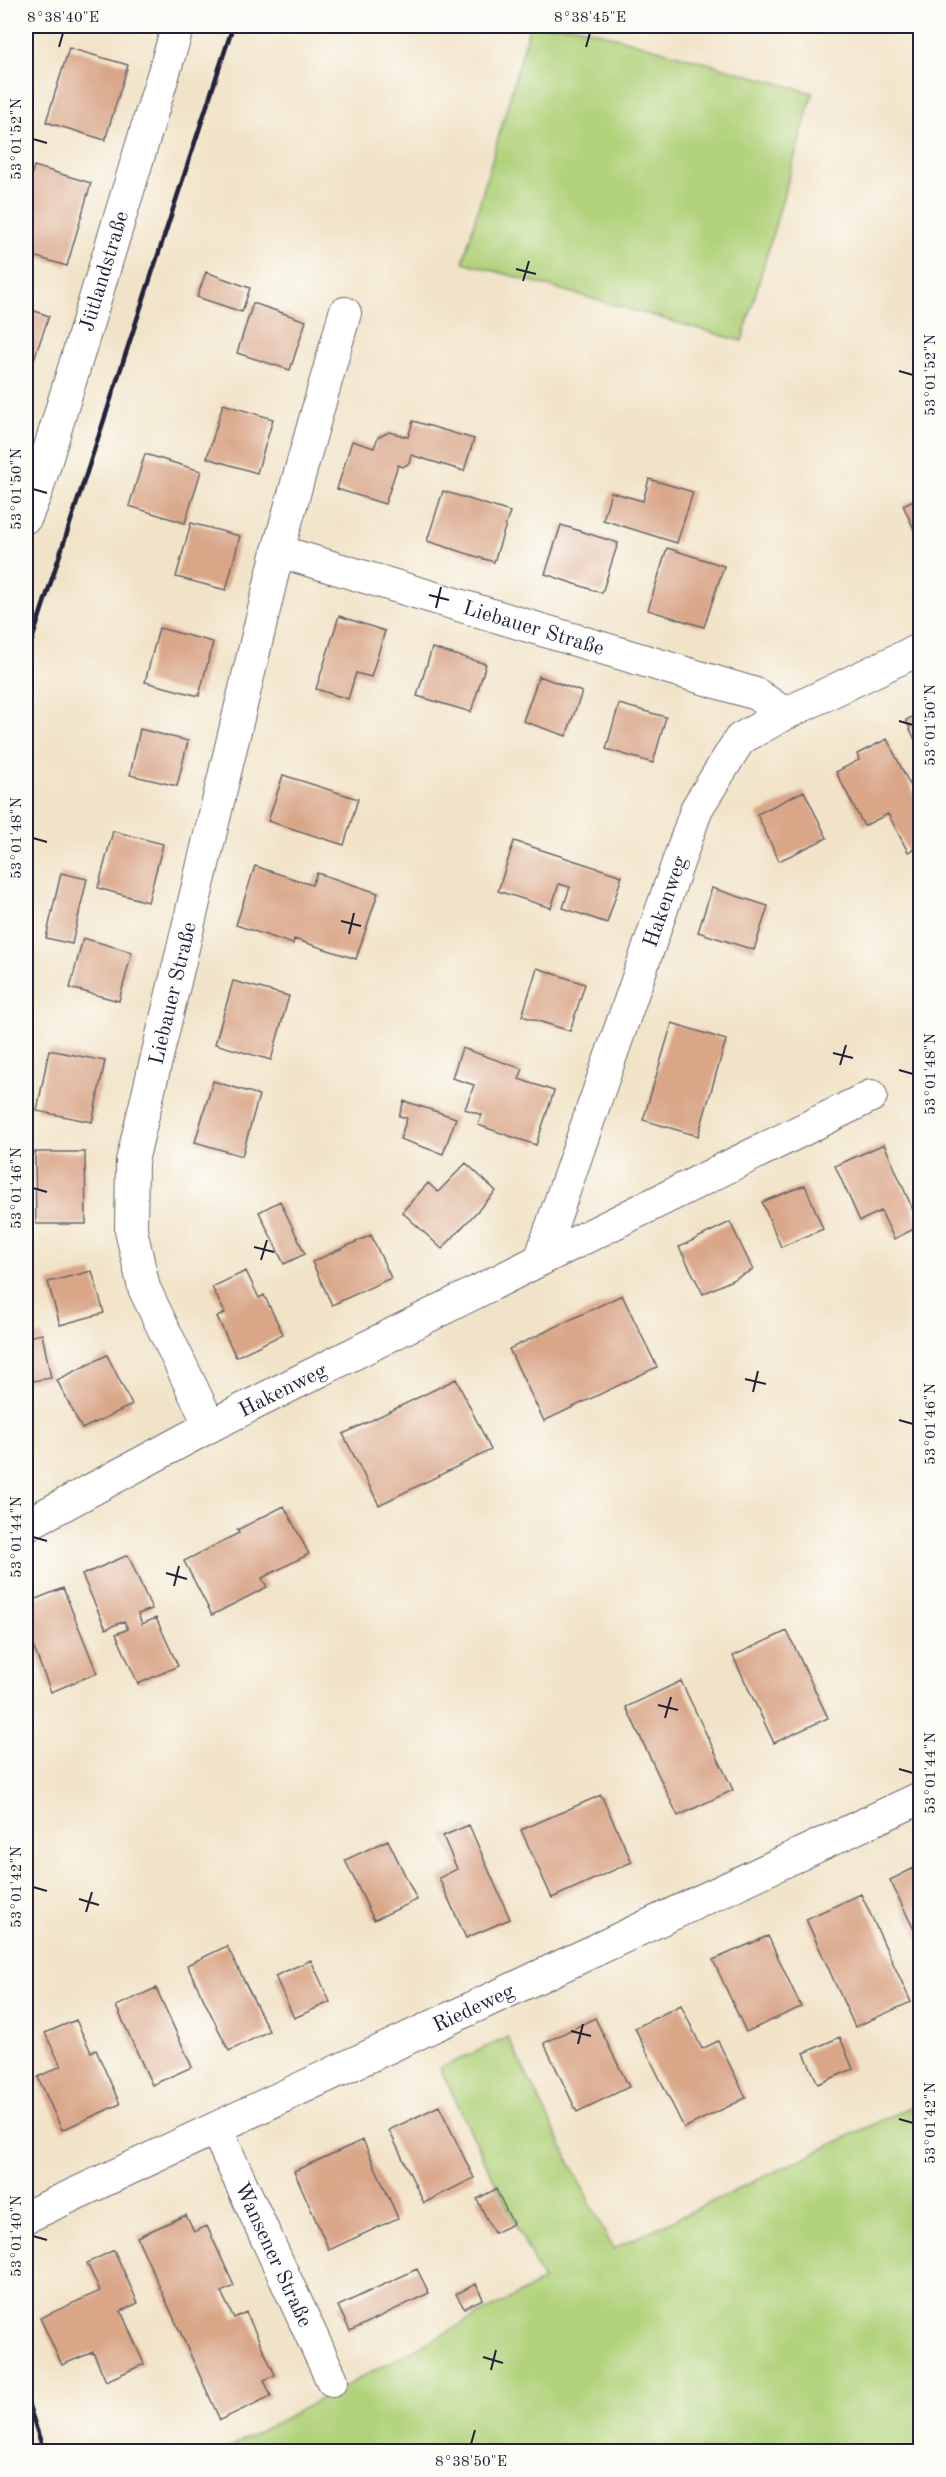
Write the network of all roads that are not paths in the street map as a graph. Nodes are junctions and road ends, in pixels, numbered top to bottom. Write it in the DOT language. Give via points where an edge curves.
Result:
graph roads {
  1 [pos="178,26"];
  2 [pos="345,313"];
  3 [pos="26,517"];
  4 [pos="278,551"];
  5 [pos="921,649"];
  6 [pos="785,714"];
  7 [pos="871,1096"];
  8 [pos="540,1260"];
  9 [pos="210,1425"];
  10 [pos="26,1525"];
  11 [pos="921,1798"];
  12 [pos="216,2129"];
  13 [pos="26,2217"];
  14 [pos="332,2380"];
  1 -- 3 [label="street, Jütlandstraße"];
  2 -- 4 [label="street, Liebauer Straße"];
  4 -- 6 [label="street, Liebauer Straße" via="756,694"];
  4 -- 9 [label="street, Liebauer Straße" via="132,1161 131,1230 144,1288"];
  5 -- 6 [label="street, Hakenweg"];
  6 -- 8 [label="street, Hakenweg" via="740,740 697,808"];
  7 -- 8 [label="street, Hakenweg"];
  8 -- 9 [label="street, Hakenweg"];
  9 -- 10 [label="street, Hakenweg"];
  11 -- 12 [label="street, Riedeweg"];
  12 -- 13 [label="street, Riedeweg"];
  12 -- 14 [label="street, Wansener Straße"];
}
